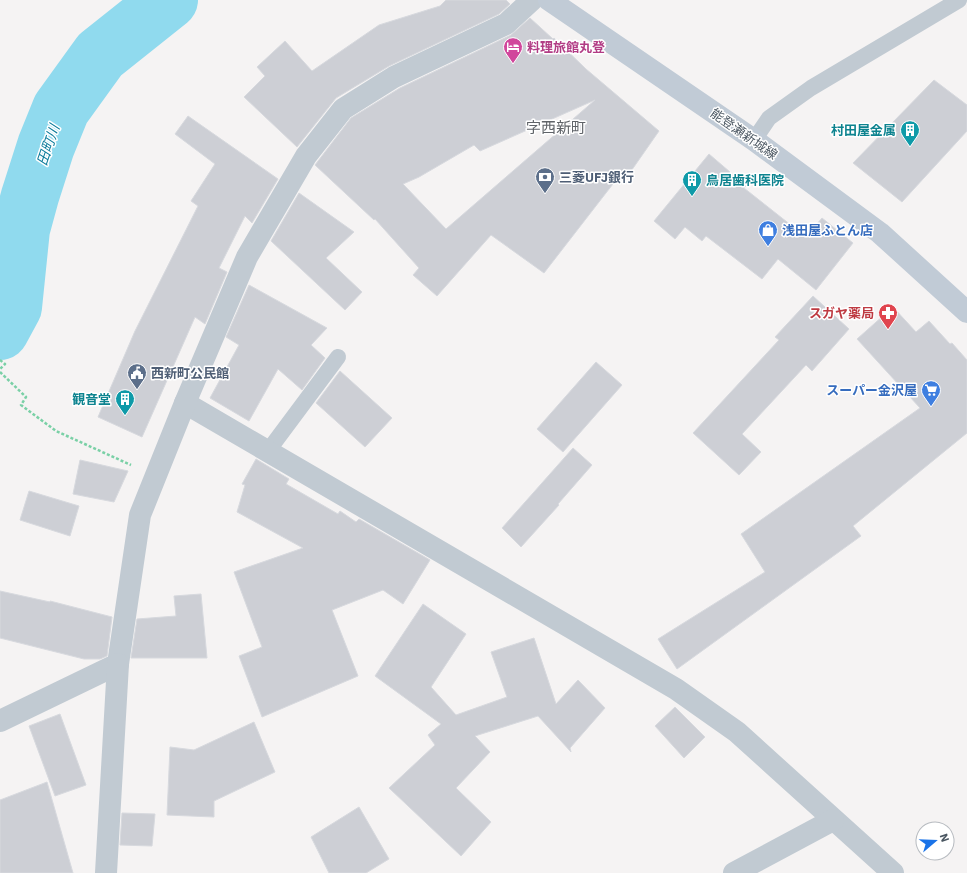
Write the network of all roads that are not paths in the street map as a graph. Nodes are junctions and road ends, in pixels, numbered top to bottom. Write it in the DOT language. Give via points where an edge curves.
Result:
graph roads {
  1 [pos="532,0"];
  2 [pos="549,0"];
  3 [pos="960,0"];
  4 [pos="754,140"];
  5 [pos="967,312"];
  6 [pos="338,356"];
  7 [pos="185,403"];
  8 [pos="268,451"];
  9 [pos="118,664"];
  10 [pos="0,721"];
  11 [pos="834,820"];
  12 [pos="106,873"];
  13 [pos="734,873"];
  14 [pos="894,873"];
  1 -- 7 [label="street" via="506,24 394,77 343,109 306,156 247,257"];
  2 -- 4 [label="main road, 能登瀬新城線"];
  3 -- 4 [label="lane" via="811,88 769,118"];
  4 -- 5 [label="main road, 能登瀬新城線" via="880,233"];
  6 -- 8 [label="lane"];
  7 -- 8 [label="street"];
  7 -- 9 [label="street" via="140,515"];
  8 -- 11 [label="street" via="676,689 737,732"];
  9 -- 10 [label="street"];
  9 -- 12 [label="street"];
  11 -- 13 [label="street"];
  11 -- 14 [label="street"];
}
